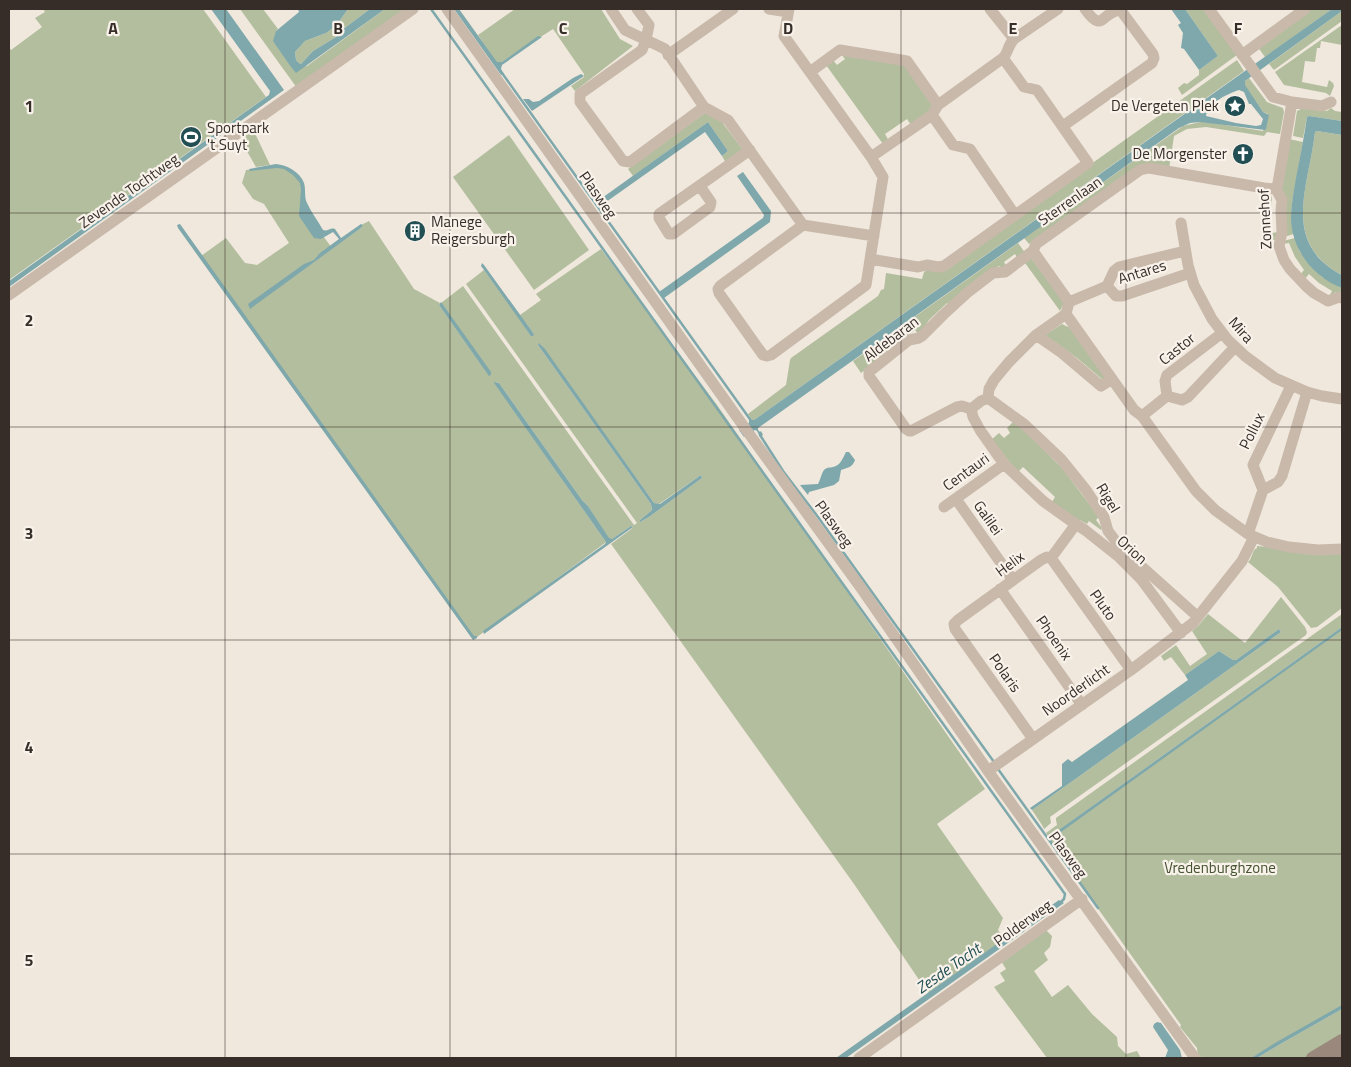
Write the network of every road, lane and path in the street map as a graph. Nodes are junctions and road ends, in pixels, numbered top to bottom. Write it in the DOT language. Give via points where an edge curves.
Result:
graph roads {
  1 [pos="413,9"];
  2 [pos="447,9"];
  3 [pos="610,9"];
  4 [pos="637,9"];
  5 [pos="733,9"];
  6 [pos="769,9"];
  7 [pos="990,9"];
  8 [pos="1058,9"];
  9 [pos="1085,9"];
  10 [pos="1209,9"];
  11 [pos="1305,9"];
  12 [pos="789,10"];
  13 [pos="646,40"];
  14 [pos="1014,40"];
  15 [pos="668,55"];
  16 [pos="1003,58"];
  17 [pos="1245,59"];
  18 [pos="810,72"];
  19 [pos="1292,102"];
  20 [pos="1331,102"];
  21 [pos="704,107"];
  22 [pos="935,110"];
  23 [pos="1063,126"];
  24 [pos="750,150"];
  25 [pos="870,157"];
  26 [pos="700,186"];
  27 [pos="1276,189"];
  28 [pos="1015,215"];
  29 [pos="1181,223"];
  30 [pos="803,225"];
  31 [pos="874,236"];
  32 [pos="1033,251"];
  33 [pos="1185,251"];
  34 [pos="870,259"];
  35 [pos="1190,273"];
  36 [pos="1107,286"];
  37 [pos="9,295"];
  38 [pos="1342,298"];
  39 [pos="1067,308"];
  40 [pos="1222,332"];
  41 [pos="1036,335"];
  42 [pos="1235,347"];
  43 [pos="1112,379"];
  44 [pos="1291,386"];
  45 [pos="1307,392"];
  46 [pos="1168,396"];
  47 [pos="988,398"];
  48 [pos="1342,399"];
  49 [pos="971,409"];
  50 [pos="1142,416"];
  51 [pos="1004,464"];
  52 [pos="1264,490"];
  53 [pos="956,499"];
  54 [pos="944,507"];
  55 [pos="1076,524"];
  56 [pos="1251,536"];
  57 [pos="1342,549"];
  58 [pos="1051,558"];
  59 [pos="1013,580"];
  60 [pos="1000,589"];
  61 [pos="1198,617"];
  62 [pos="954,624"];
  63 [pos="1181,633"];
  64 [pos="1131,670"];
  65 [pos="1082,705"];
  66 [pos="1033,738"];
  67 [pos="988,771"];
  68 [pos="1082,899"];
  69 [pos="1342,1040"];
  70 [pos="1342,1052"];
  71 [pos="859,1058"];
  72 [pos="1195,1058"];
  73 [pos="1312,1058"];
  74 [pos="1332,1058"];
  1 -- 37 [label="street, Zevende Tochtweg"];
  2 -- 67 [label="street, Plasweg"];
  3 -- 13 [label="street" via="625,30"];
  4 -- 13 [label="street" via="649,25"];
  5 -- 15 [label="street"];
  6 -- 12 [label="street"];
  7 -- 14 [label="street"];
  8 -- 14 [label="street"];
  9 -- 23 [label="street" via="1097,21 1115,11 1122,12 1154,58 1152,63"];
  10 -- 17 [label="street"];
  11 -- 17 [label="street"];
  12 -- 18 [label="street" via="784,36"];
  13 -- 15 [label="street"];
  13 -- 21 [label="street" via="642,50 580,94 580,102 623,161 630,162"];
  14 -- 16 [label="street"];
  15 -- 21 [label="street"];
  16 -- 22 [label="street"];
  16 -- 23 [label="street" via="1024,87 1037,90"];
  17 -- 19 [label="street" via="1273,97"];
  18 -- 22 [label="street" via="840,50 908,61"];
  18 -- 25 [label="street"];
  19 -- 20 [label="street" via="1322,106"];
  19 -- 27 [label="street, Zonnehof"];
  21 -- 24 [label="street" via="728,120"];
  22 -- 25 [label="street"];
  22 -- 28 [label="street" via="953,145 970,149"];
  23 -- 28 [label="street" via="1088,163"];
  24 -- 26 [label="street"];
  24 -- 30 [label="street"];
  25 -- 31 [label="street" via="883,177"];
  26 -- 26 [label="street" via="711,202 710,207 669,234 658,218 659,214"];
  27 -- 32 [label="street, Sterrenlaan" via="1149,168 1140,170 1036,244"];
  27 -- 38 [label="street, Zonnehof" via="1282,200 1279,246 1290,270 1314,293 1328,301"];
  28 -- 34 [label="street" via="944,266 918,267"];
  29 -- 33 [label="street, Mira"];
  30 -- 31 [label="street"];
  30 -- 34 [label="street" via="718,289 763,355 771,355 863,288"];
  31 -- 34 [label="street"];
  32 -- 39 [label="street"];
  32 -- 49 [label="street, Aldebaran" via="1005,272 993,273 922,336 909,340 869,372 908,431 958,407"];
  33 -- 35 [label="street, Mira"];
  33 -- 36 [label="street, Antares" via="1119,267"];
  35 -- 36 [label="street, Antares" via="1122,296 1116,296"];
  35 -- 40 [label="street, Mira" via="1212,319"];
  36 -- 39 [label="street, Antares"];
  39 -- 41 [label="street"];
  39 -- 43 [label="street"];
  40 -- 42 [label="street, Mira"];
  40 -- 46 [label="street, Castor" via="1167,375"];
  41 -- 43 [label="street" via="1101,386"];
  41 -- 47 [label="street" via="994,380"];
  42 -- 44 [label="street, Mira" via="1275,378"];
  42 -- 46 [label="street" via="1188,397 1182,400"];
  43 -- 50 [label="street"];
  44 -- 45 [label="street, Mira"];
  44 -- 52 [label="street, Pollux" via="1254,462 1253,468"];
  45 -- 48 [label="street, Mira"];
  45 -- 52 [label="street" via="1282,476"];
  46 -- 50 [label="street"];
  47 -- 49 [label="street"];
  47 -- 61 [label="street, Rigel" via="1024,424 1061,458 1104,517 1108,531 1121,548"];
  49 -- 51 [label="street, Centauri" via="980,430"];
  50 -- 56 [label="street" via="1196,492 1214,510"];
  51 -- 53 [label="street, Centauri"];
  51 -- 55 [label="street, Orion" via="1043,501"];
  52 -- 56 [label="street"];
  53 -- 54 [label="street, Centauri"];
  53 -- 59 [label="street, Galilei"];
  55 -- 58 [label="street, Helix"];
  55 -- 63 [label="street, Orion" via="1119,557 1141,579"];
  56 -- 57 [label="street" via="1289,547"];
  56 -- 61 [label="street" via="1242,561"];
  58 -- 59 [label="street, Helix" via="1041,560"];
  58 -- 64 [label="street, Pluto"];
  59 -- 60 [label="street, Helix"];
  60 -- 62 [label="street, Helix"];
  60 -- 65 [label="street, Phoenix"];
  61 -- 63 [label="street"];
  62 -- 66 [label="street, Polaris"];
  63 -- 64 [label="street, Noorderlicht"];
  64 -- 65 [label="street, Noorderlicht"];
  65 -- 66 [label="street, Noorderlicht"];
  66 -- 67 [label="street, Noorderlicht"];
  67 -- 68 [label="street, Plasweg"];
  68 -- 71 [label="street, Polderweg"];
  68 -- 72 [label="street, Plasweg"];
  69 -- 73 [label="street"];
  70 -- 74 [label="street"];
}
